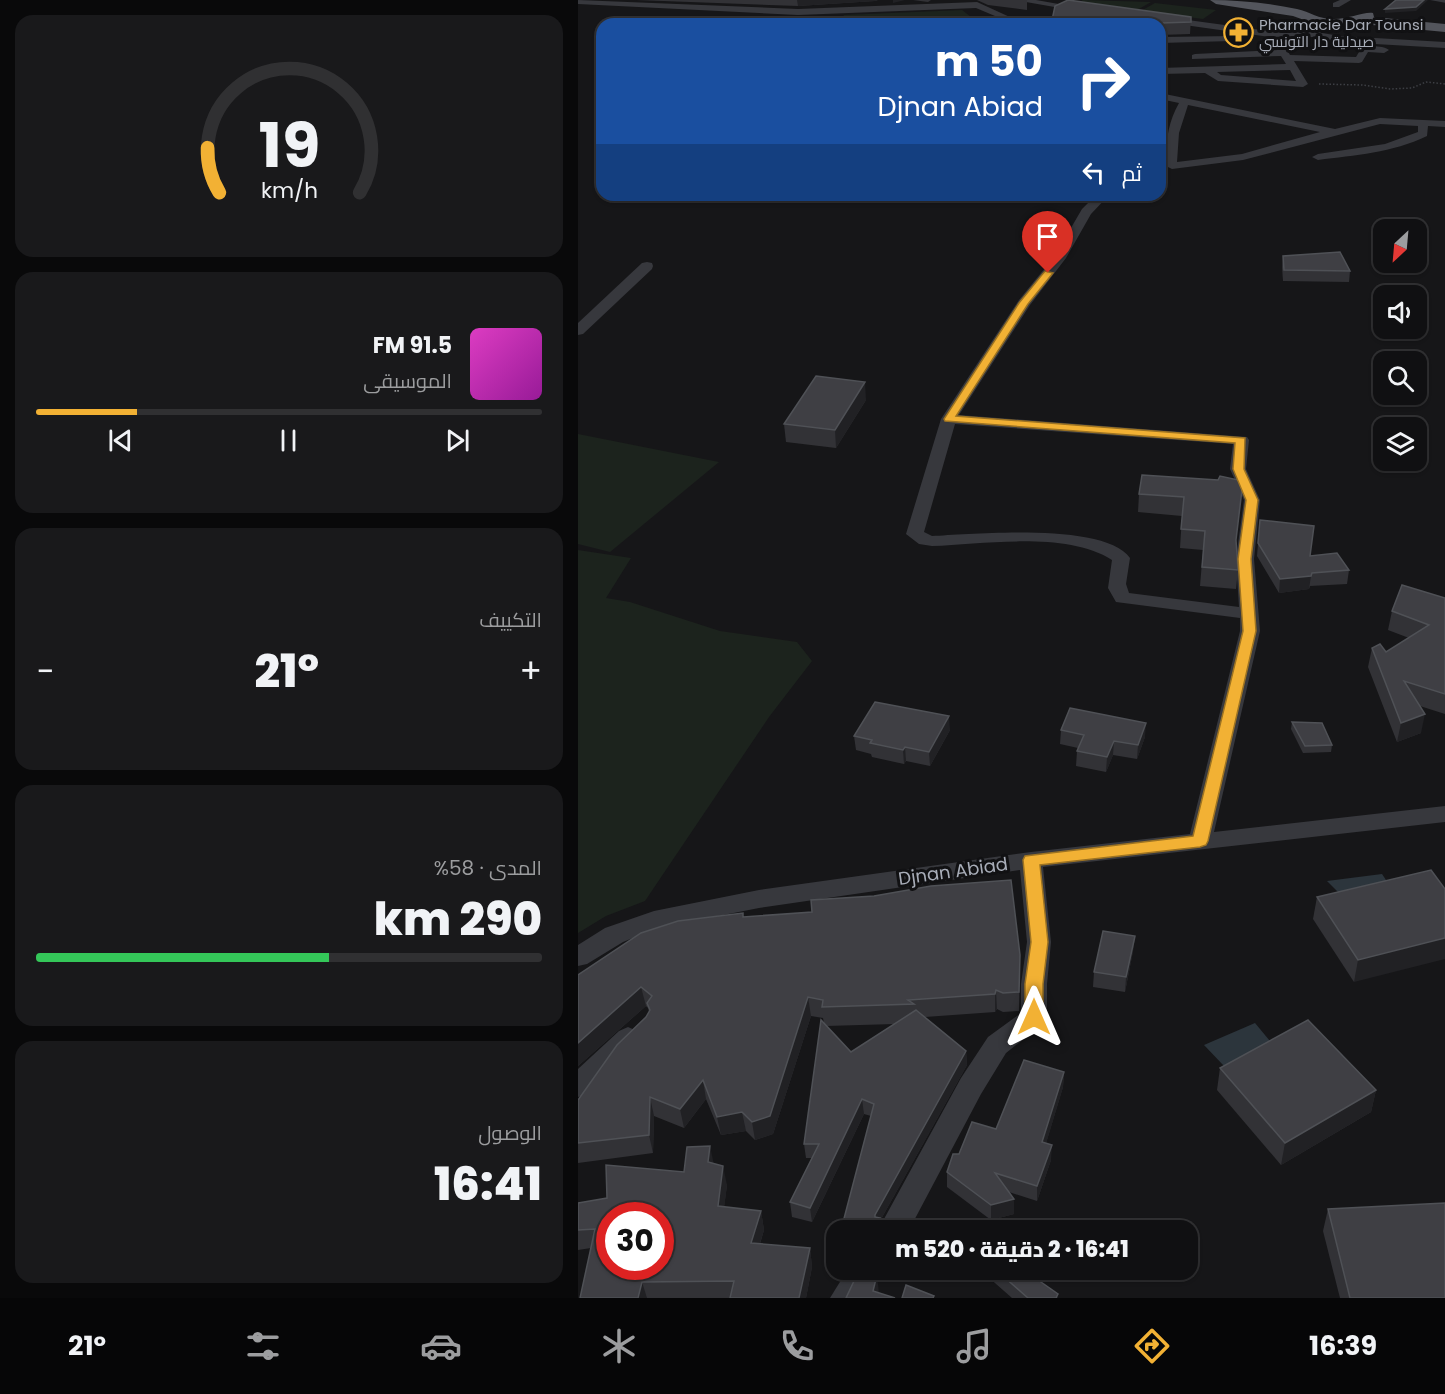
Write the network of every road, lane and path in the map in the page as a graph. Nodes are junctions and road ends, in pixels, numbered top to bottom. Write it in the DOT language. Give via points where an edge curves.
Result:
graph roads {
  1 [pos="660,0"];
  2 [pos="716,0"];
  3 [pos="780,0"];
  4 [pos="987,0"];
  5 [pos="1018,0"];
  6 [pos="1216,0"];
  7 [pos="1229,0"];
  8 [pos="1434,0"];
  9 [pos="1443,0"];
  10 [pos="580,1"];
  11 [pos="646,5"];
  12 [pos="977,5"];
  13 [pos="1320,6"];
  14 [pos="696,8"];
  15 [pos="1094,10"];
  16 [pos="754,11"];
  17 [pos="1007,18"];
  18 [pos="1365,18"];
  19 [pos="1166,20"];
  20 [pos="1313,28"];
  21 [pos="1445,28"];
  22 [pos="1274,36"];
  23 [pos="1286,36"];
  24 [pos="1166,40"];
  25 [pos="1404,43"];
  26 [pos="1445,45"];
  27 [pos="1284,55"];
  28 [pos="1182,57"];
  29 [pos="1293,67"];
  30 [pos="1208,70"];
  31 [pos="1166,71"];
  32 [pos="1445,84"];
  33 [pos="1334,85"];
  34 [pos="1166,97"];
  35 [pos="1185,102"];
  36 [pos="1423,124"];
  37 [pos="1445,124"];
  38 [pos="1335,132"];
  39 [pos="1318,157"];
  40 [pos="1166,166"];
  41 [pos="1097,201"];
  42 [pos="647,266"];
  43 [pos="578,331"];
  44 [pos="949,419"];
  45 [pos="1249,614"];
  46 [pos="1445,814"];
  47 [pos="1200,841"];
  48 [pos="1031,860"];
  49 [pos="578,957"];
  50 [pos="639,1028"];
  51 [pos="578,1086"];
  52 [pos="899,1220"];
  53 [pos="858,1280"];
  54 [pos="845,1298"];
  1 -- 11 [label="street"];
  2 -- 14 [label="street"];
  3 -- 16 [label="street"];
  4 -- 12 [label="street"];
  5 -- 15 [label="street"];
  6 -- 13 [label="main road"];
  7 -- 13 [label="main road"];
  8 -- 9 [label="street"];
  10 -- 11 [label="street"];
  11 -- 14 [label="street"];
  12 -- 16 [label="street"];
  12 -- 17 [label="street"];
  13 -- 18 [label="main road" via="1360,9"];
  13 -- 20 [label="main road" via="1302,17"];
  14 -- 16 [label="street"];
  18 -- 20 [label="main road"];
  18 -- 21 [label="main road"];
  19 -- 23 [label="street"];
  20 -- 23 [label="street"];
  20 -- 25 [label="street" via="1340,39"];
  22 -- 23 [label="street"];
  22 -- 24 [label="street"];
  22 -- 27 [label="street"];
  25 -- 26 [label="street"];
  25 -- 27 [label="street" via="1400,50 1365,49 1359,60"];
  27 -- 28 [label="street"];
  27 -- 29 [label="street"];
  29 -- 30 [label="street"];
  29 -- 30 [label="street" via="1303,84 1218,78"];
  30 -- 31 [label="street"];
  32 -- 33 [label="path" via="1426,82 1412,88 1390,89"];
  34 -- 35 [label="street"];
  35 -- 38 [label="street"];
  35 -- 40 [label="street" via="1178,115"];
  36 -- 37 [label="street"];
  36 -- 38 [label="street" via="1375,121"];
  36 -- 39 [label="street" via="1423,134 1406,141"];
  38 -- 40 [label="street" via="1243,157"];
  41 -- 44 [label="street" via="1086,212 1060,258 1024,303"];
  42 -- 43 [label="street"];
  44 -- 45 [label="street" via="1241,440 1238,469 1252,500 1245,559"];
  44 -- 45 [label="street" via="915,530 920,538 1049,538 1087,544 1121,558 1116,585 1123,598"];
  45 -- 47 [label="street" via="1250,631"];
  46 -- 47 [label="street, Djnan Abiad"];
  47 -- 48 [label="street, Djnan Abiad"];
  48 -- 49 [label="street, Djnan Abiad" via="690,911 614,935"];
  48 -- 52 [label="street" via="1039,942 1034,1017 997,1045"];
  50 -- 51 [label="street"];
  53 -- 54 [label="street"];
}
